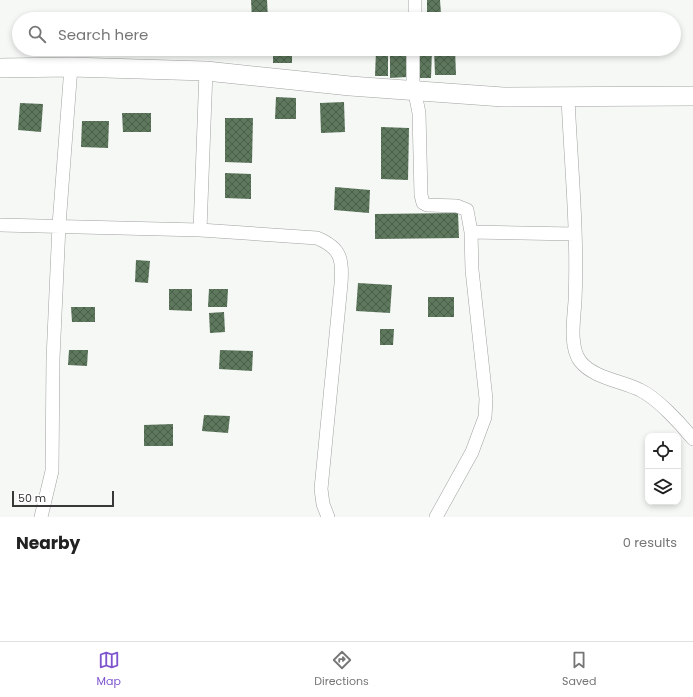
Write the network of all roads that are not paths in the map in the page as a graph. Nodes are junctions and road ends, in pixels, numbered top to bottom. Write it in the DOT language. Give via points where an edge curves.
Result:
graph roads {
  1 [pos="415,0"];
  2 [pos="415,12"];
  3 [pos="414,56"];
  4 [pos="71,67"];
  5 [pos="0,68"];
  6 [pos="206,70"];
  7 [pos="415,92"];
  8 [pos="693,96"];
  9 [pos="568,98"];
  10 [pos="0,225"];
  11 [pos="59,225"];
  12 [pos="200,230"];
  13 [pos="471,232"];
  14 [pos="575,234"];
  15 [pos="693,439"];
  16 [pos="42,517"];
  17 [pos="328,517"];
  18 [pos="436,517"];
  1 -- 2 [label="street"];
  3 -- 7 [label="street"];
  4 -- 5 [label="street"];
  4 -- 6 [label="street"];
  4 -- 11 [label="street"];
  6 -- 7 [label="street"];
  6 -- 12 [label="street"];
  7 -- 9 [label="street"];
  7 -- 13 [label="street" via="419,114 423,203 464,207 467,210"];
  8 -- 9 [label="street"];
  9 -- 14 [label="street"];
  10 -- 11 [label="street"];
  11 -- 12 [label="street"];
  11 -- 16 [label="street" via="52,360 52,471"];
  12 -- 17 [label="street" via="317,238 329,243 338,251 342,267 341,284 321,489"];
  13 -- 14 [label="street"];
  13 -- 18 [label="street" via="472,270 486,399 485,416 472,452"];
  14 -- 15 [label="street" via="575,342 580,360 589,370 641,390"];
}
